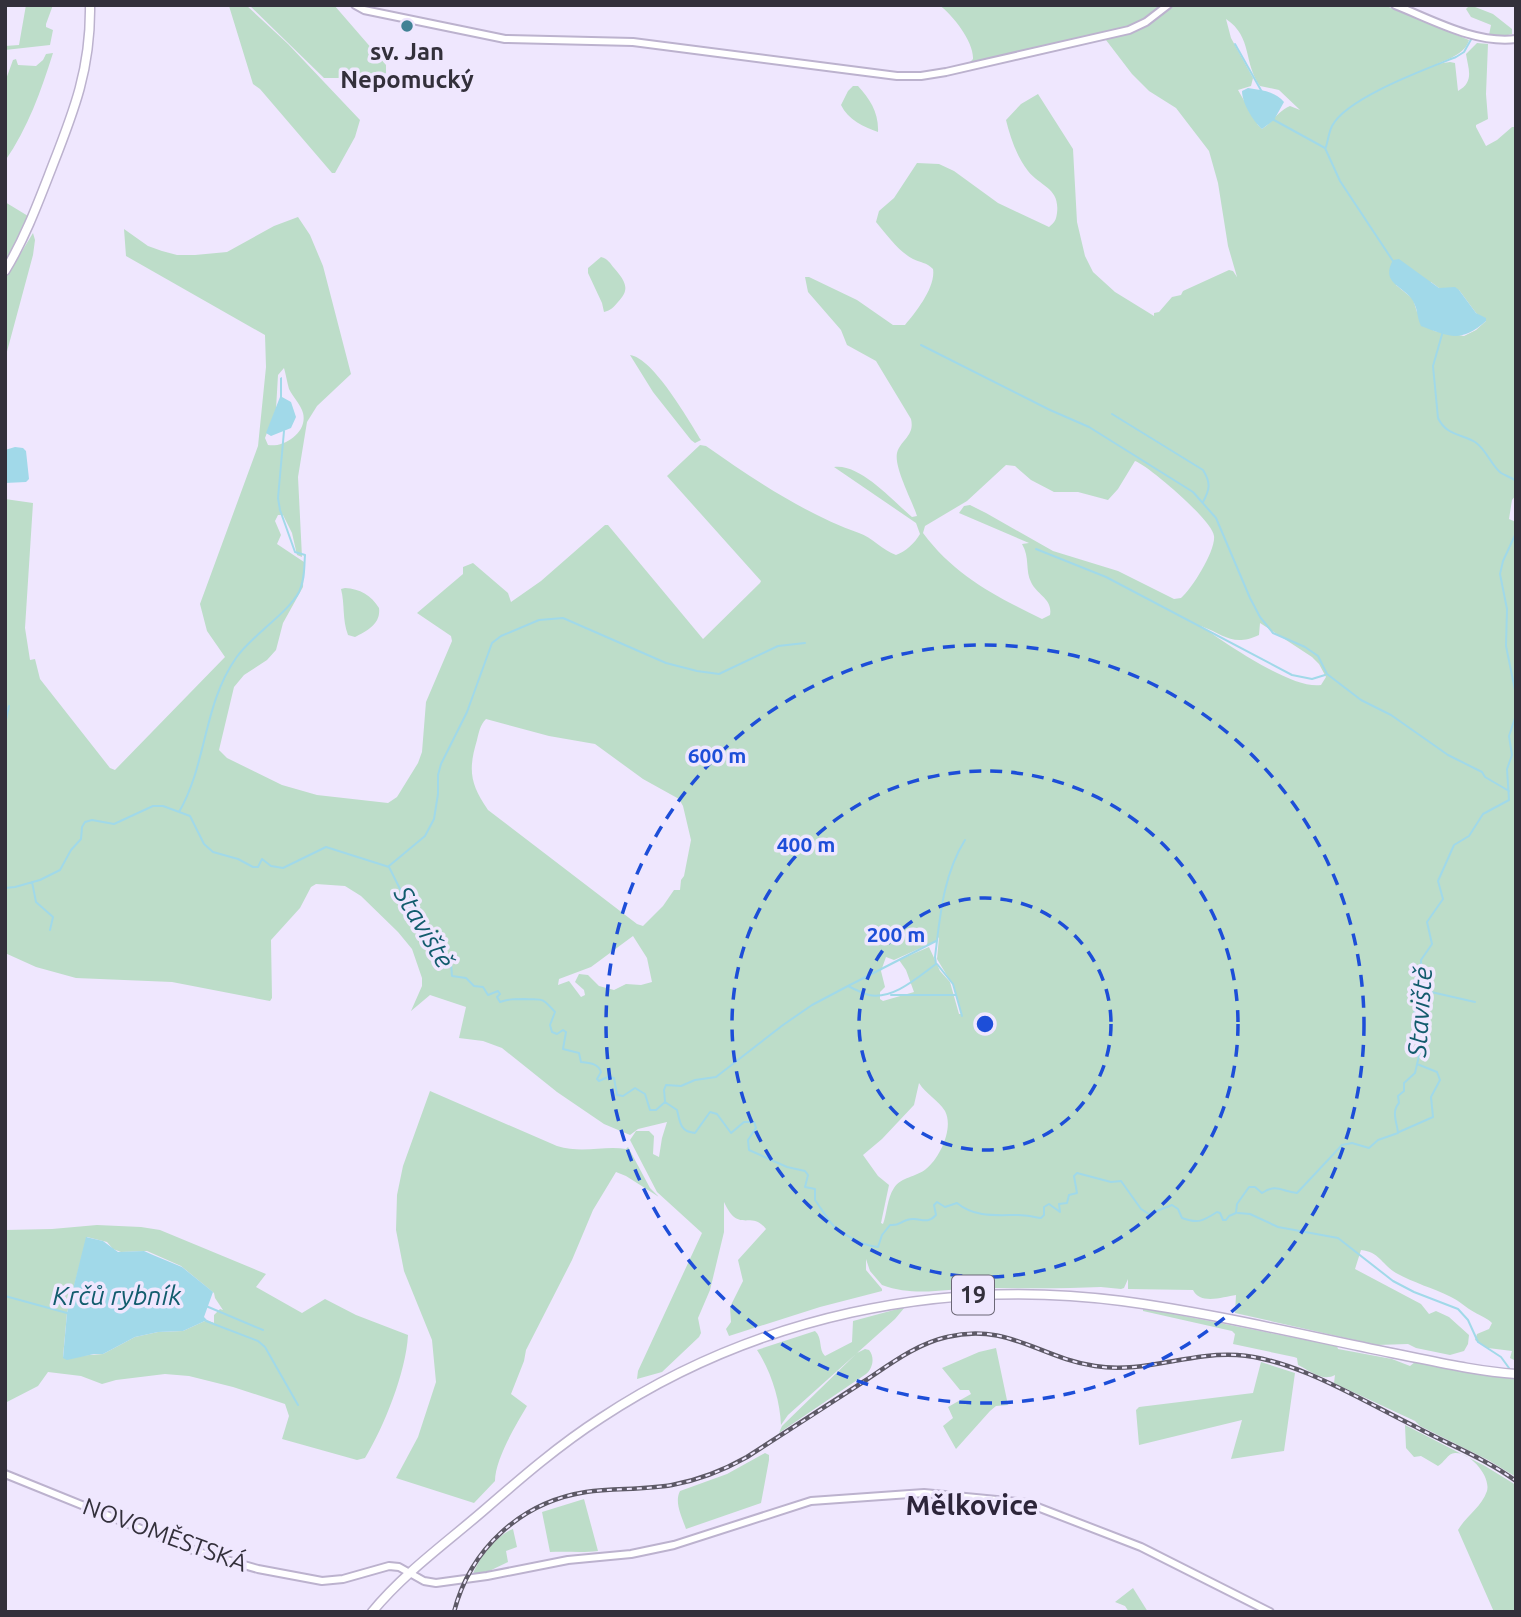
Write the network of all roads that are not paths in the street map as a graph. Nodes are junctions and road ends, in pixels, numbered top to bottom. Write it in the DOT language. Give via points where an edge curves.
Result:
graph roads {
  1 [pos="90,5"];
  2 [pos="355,5"];
  3 [pos="1168,5"];
  4 [pos="1395,5"];
  5 [pos="1516,39"];
  6 [pos="5,271"];
  7 [pos="1516,1374"];
  8 [pos="5,1474"];
  9 [pos="409,1573"];
  10 [pos="372,1612"];
  11 [pos="1270,1612"];
  1 -- 6 [label="main road" via="86,62 75,107 31,223"];
  2 -- 3 [label="street" via="505,39 633,42 921,76 1106,36 1146,22"];
  4 -- 5 [label="street" via="1474,36"];
  7 -- 9 [label="main road, 19" via="1087,1297 969,1295 866,1308 752,1341 638,1395 551,1453"];
  8 -- 9 [label="street, NOVOMĚSTSKÁ" via="198,1552 258,1569 309,1581 343,1579 389,1566"];
  9 -- 10 [label="main road, 19"];
  9 -- 11 [label="street, NOVOMĚSTSKÁ" via="436,1583 617,1556 674,1545 811,1501 924,1493 1027,1503 1141,1547"];
}
